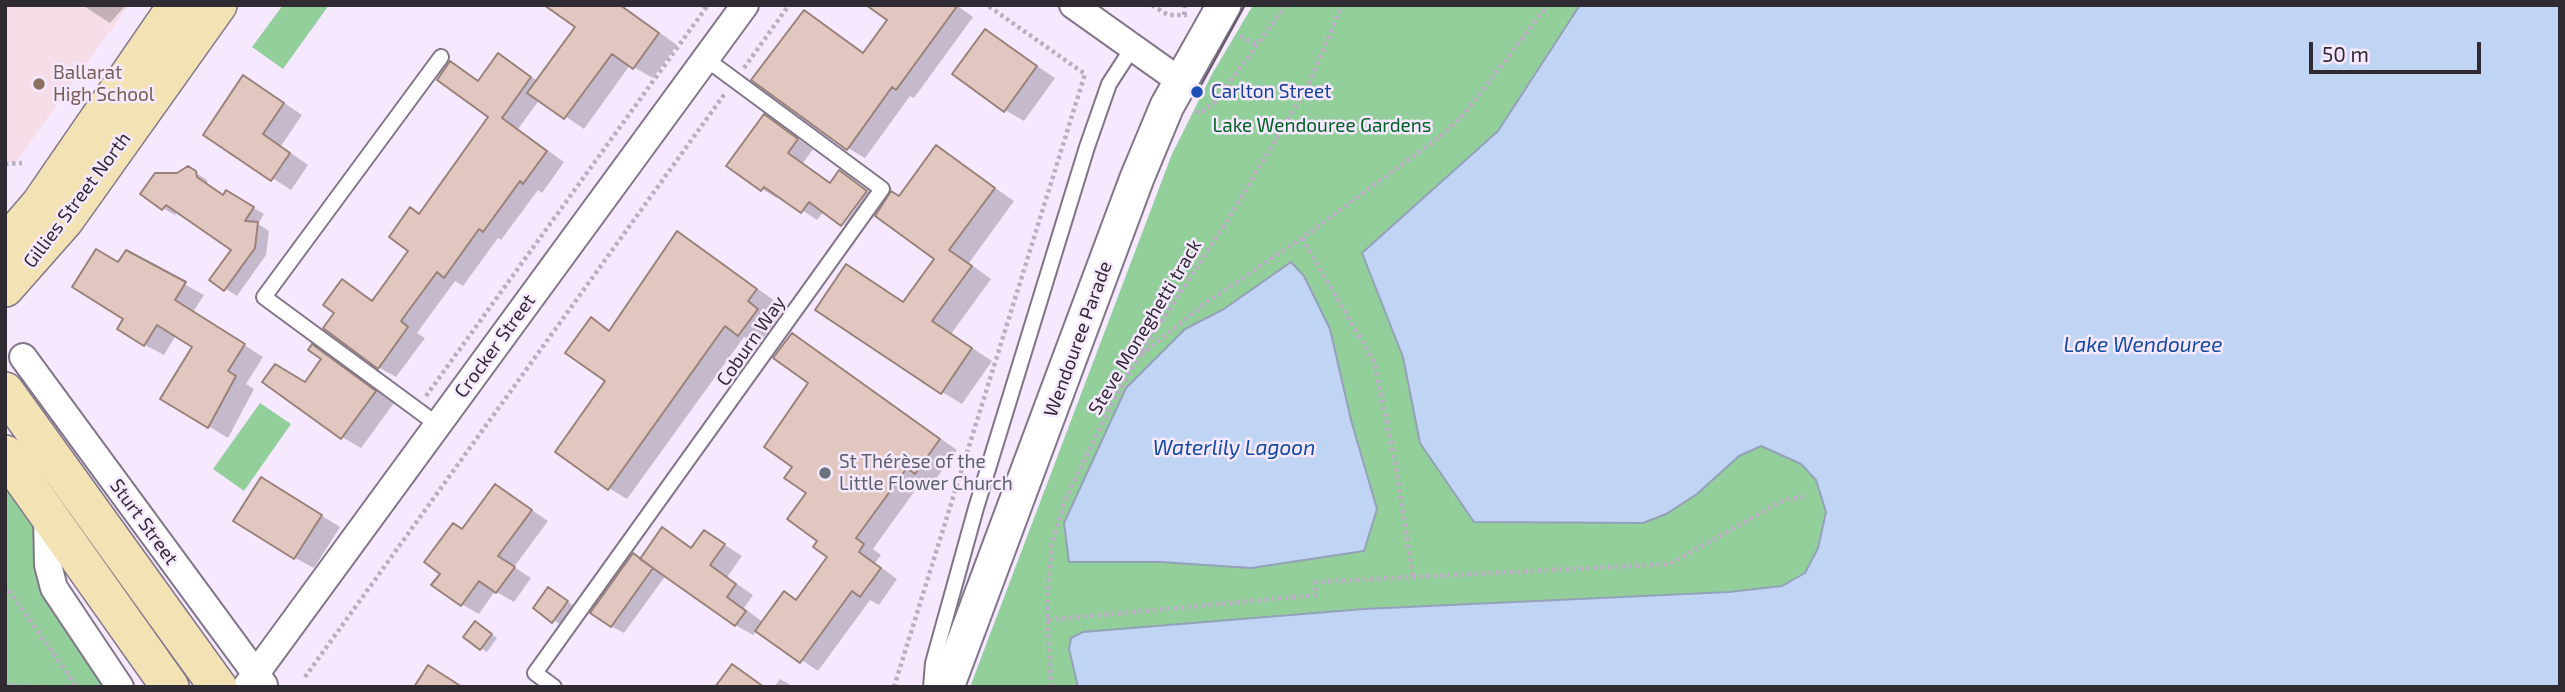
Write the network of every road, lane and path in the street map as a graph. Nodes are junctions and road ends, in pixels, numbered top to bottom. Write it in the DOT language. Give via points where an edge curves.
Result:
graph roads {
  1 [pos="177,5"];
  2 [pos="218,5"];
  3 [pos="708,5"];
  4 [pos="745,5"];
  5 [pos="789,5"];
  6 [pos="987,5"];
  7 [pos="1073,5"];
  8 [pos="1152,5"];
  9 [pos="1185,5"];
  10 [pos="1286,5"];
  11 [pos="1342,5"];
  12 [pos="1548,5"];
  13 [pos="1210,11"];
  14 [pos="1184,15"];
  15 [pos="1240,36"];
  16 [pos="1256,44"];
  17 [pos="1133,47"];
  18 [pos="441,57"];
  19 [pos="706,60"];
  20 [pos="735,81"];
  21 [pos="1180,81"];
  22 [pos="1194,112"];
  23 [pos="22,163"];
  24 [pos="5,164"];
  25 [pos="1302,237"];
  26 [pos="7,241"];
  27 [pos="5,288"];
  28 [pos="23,357"];
  29 [pos="1138,358"];
  30 [pos="5,391"];
  31 [pos="416,409"];
  32 [pos="438,425"];
  33 [pos="5,454"];
  34 [pos="1808,496"];
  35 [pos="47,513"];
  36 [pos="1413,577"];
  37 [pos="5,585"];
  38 [pos="1048,620"];
  39 [pos="305,677"];
  40 [pos="255,682"];
  41 [pos="5,685"];
  42 [pos="943,685"];
  43 [pos="39,687"];
  44 [pos="77,687"];
  45 [pos="121,687"];
  46 [pos="170,687"];
  47 [pos="218,687"];
  48 [pos="554,687"];
  49 [pos="894,687"];
  50 [pos="1051,687"];
  1 -- 26 [label="main road, Gillies Street North" via="62,173"];
  2 -- 27 [label="main road, Gillies Street North" via="65,220"];
  3 -- 31 [label="path"];
  4 -- 19 [label="street, Crocker Street"];
  5 -- 20 [label="path"];
  6 -- 49 [label="path" via="1085,74"];
  7 -- 17 [label="street"];
  8 -- 14 [label="path" via="1168,15"];
  9 -- 14 [label="path"];
  10 -- 16 [label="path"];
  11 -- 29 [label="path, Steve Moneghetti track" via="1298,103"];
  12 -- 25 [label="path" via="1464,114 1441,136"];
  13 -- 14 [label="path"];
  13 -- 21 [label="street, Wendouree Parade"];
  15 -- 16 [label="path"];
  16 -- 22 [label="path" via="1212,105"];
  17 -- 21 [label="street"];
  17 -- 42 [label="lane, Wendouree Parade" via="1109,84 1087,147 976,508 933,663"];
  18 -- 31 [label="lane" via="264,297"];
  19 -- 20 [label="lane, Coburn Way"];
  19 -- 32 [label="street, Crocker Street"];
  20 -- 39 [label="path"];
  20 -- 48 [label="lane, Coburn Way" via="882,189 535,673"];
  21 -- 42 [label="street, Wendouree Parade" via="1137,178 1055,405"];
  23 -- 24 [label="path"];
  25 -- 29 [label="path" via="1207,302"];
  25 -- 36 [label="path" via="1374,362"];
  28 -- 40 [label="street, Sturt Street"];
  29 -- 38 [label="path, Steve Moneghetti track" via="1064,502 1052,542"];
  30 -- 47 [label="main road, Sturt Street"];
  31 -- 32 [label="lane"];
  32 -- 40 [label="street, Crocker Street"];
  33 -- 35 [label="main road"];
  34 -- 36 [label="path" via="1784,500 1670,564"];
  35 -- 45 [label="street" via="48,565 54,588"];
  35 -- 46 [label="main road"];
  36 -- 38 [label="path" via="1316,582 1316,595"];
  37 -- 44 [label="path"];
  38 -- 50 [label="path, Steve Moneghetti track"];
  41 -- 43 [label="path"];
}
